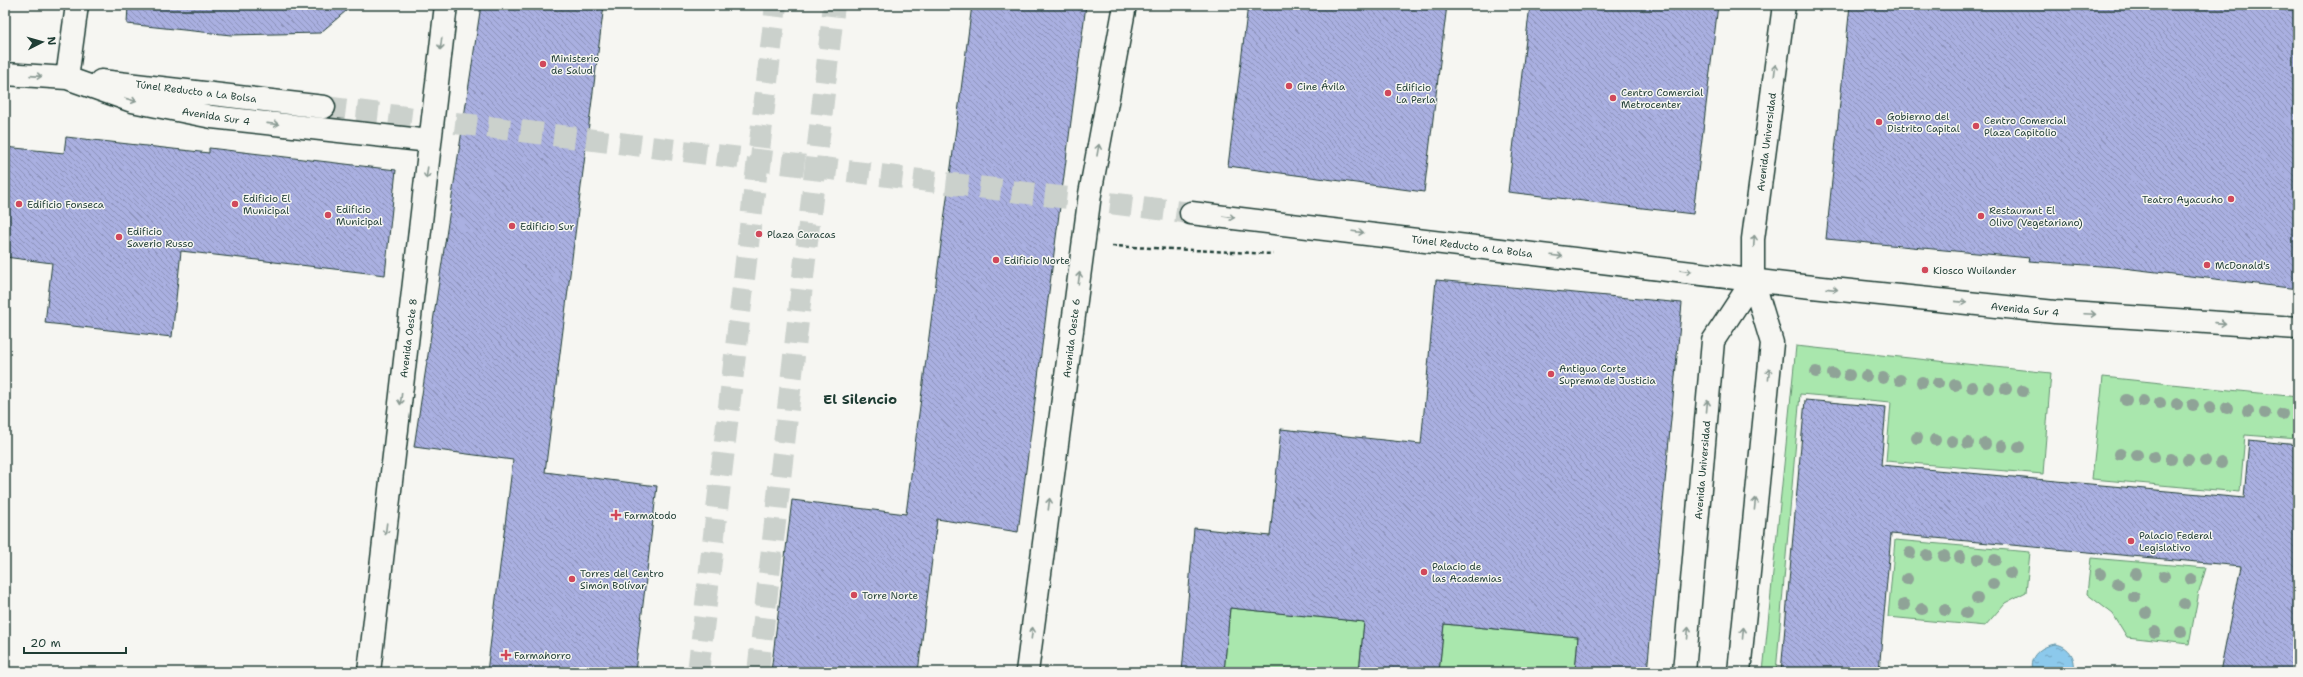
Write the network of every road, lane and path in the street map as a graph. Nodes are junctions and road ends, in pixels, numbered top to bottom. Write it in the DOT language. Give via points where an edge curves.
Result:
graph roads {
  1 [pos="77,5"];
  2 [pos="446,5"];
  3 [pos="1125,5"];
  4 [pos="1784,5"];
  5 [pos="5,74"];
  6 [pos="67,78"];
  7 [pos="324,107"];
  8 [pos="430,141"];
  9 [pos="1190,212"];
  10 [pos="1753,280"];
  11 [pos="2298,328"];
  12 [pos="369,672"];
  13 [pos="1027,672"];
  14 [pos="1684,672"];
  15 [pos="1739,672"];
  1 -- 6 [label="street"];
  2 -- 8 [label="street, Avenida Oeste 8, one-way"];
  13 -- 3 [label="street, Avenida Oeste 6, one-way" via="1090,194"];
  10 -- 4 [label="street, Avenida Universidad, one-way" via="1754,239"];
  5 -- 6 [label="street, Avenida Sur 4, one-way"];
  6 -- 7 [label="street, Túnel Reducto a La Bolsa" via="159,86"];
  6 -- 8 [label="street, Avenida Sur 4, one-way" via="132,101 212,117"];
  8 -- 12 [label="street, Avenida Oeste 8, one-way"];
  9 -- 10 [label="street, Túnel Reducto a La Bolsa, one-way"];
  10 -- 11 [label="street, Avenida Sur 4, one-way" via="2055,312"];
  14 -- 10 [label="street, Avenida Universidad, one-way" via="1713,341"];
  15 -- 10 [label="street, Avenida Universidad, one-way" via="1772,343"];
}
